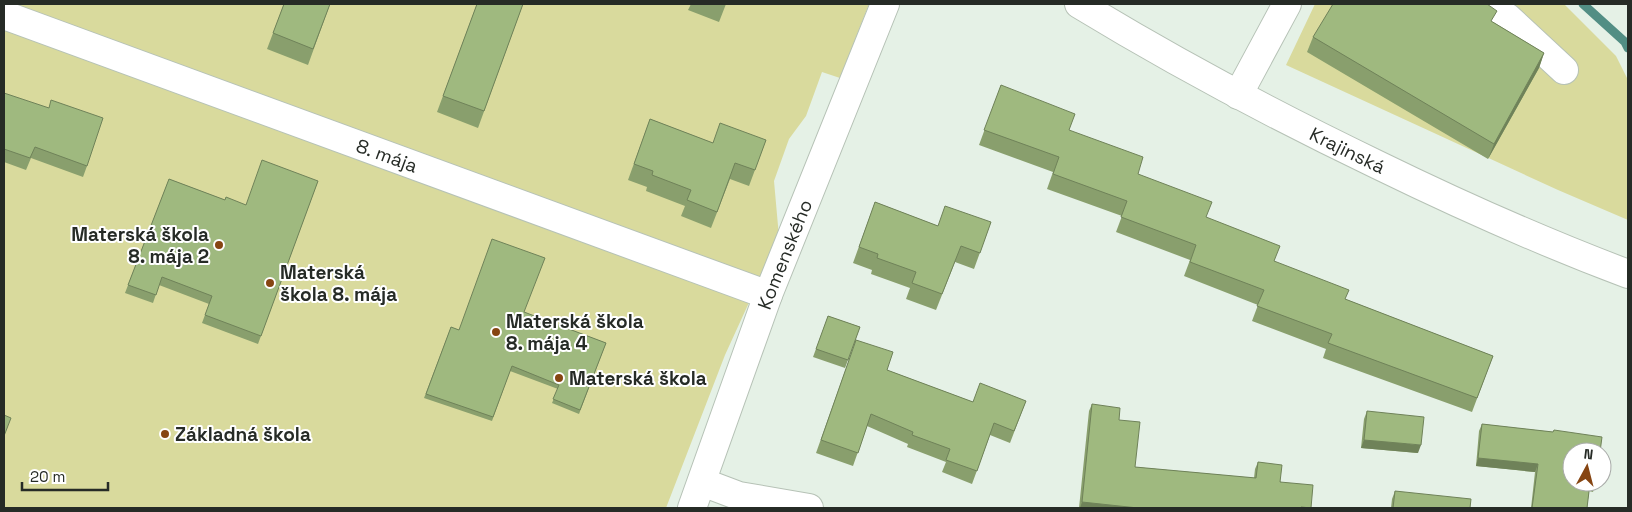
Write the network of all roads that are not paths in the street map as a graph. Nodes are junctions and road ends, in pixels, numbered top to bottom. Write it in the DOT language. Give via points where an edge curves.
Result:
graph roads {
  1 [pos="885,4"];
  2 [pos="1079,4"];
  3 [pos="1287,4"];
  4 [pos="1487,4"];
  5 [pos="4,15"];
  6 [pos="1564,70"];
  7 [pos="1238,95"];
  8 [pos="1628,274"];
  9 [pos="768,295"];
  10 [pos="702,482"];
  11 [pos="692,508"];
  12 [pos="809,508"];
  1 -- 9 [label="street, Komenského"];
  2 -- 7 [label="street, Krajinská"];
  3 -- 7 [label="street"];
  4 -- 6 [label="street" via="1508,18"];
  5 -- 9 [label="street, 8. mája"];
  7 -- 8 [label="street, Krajinská" via="1445,198"];
  9 -- 10 [label="street, Komenského"];
  10 -- 11 [label="street, Komenského"];
  10 -- 12 [label="street" via="739,496"];
}
